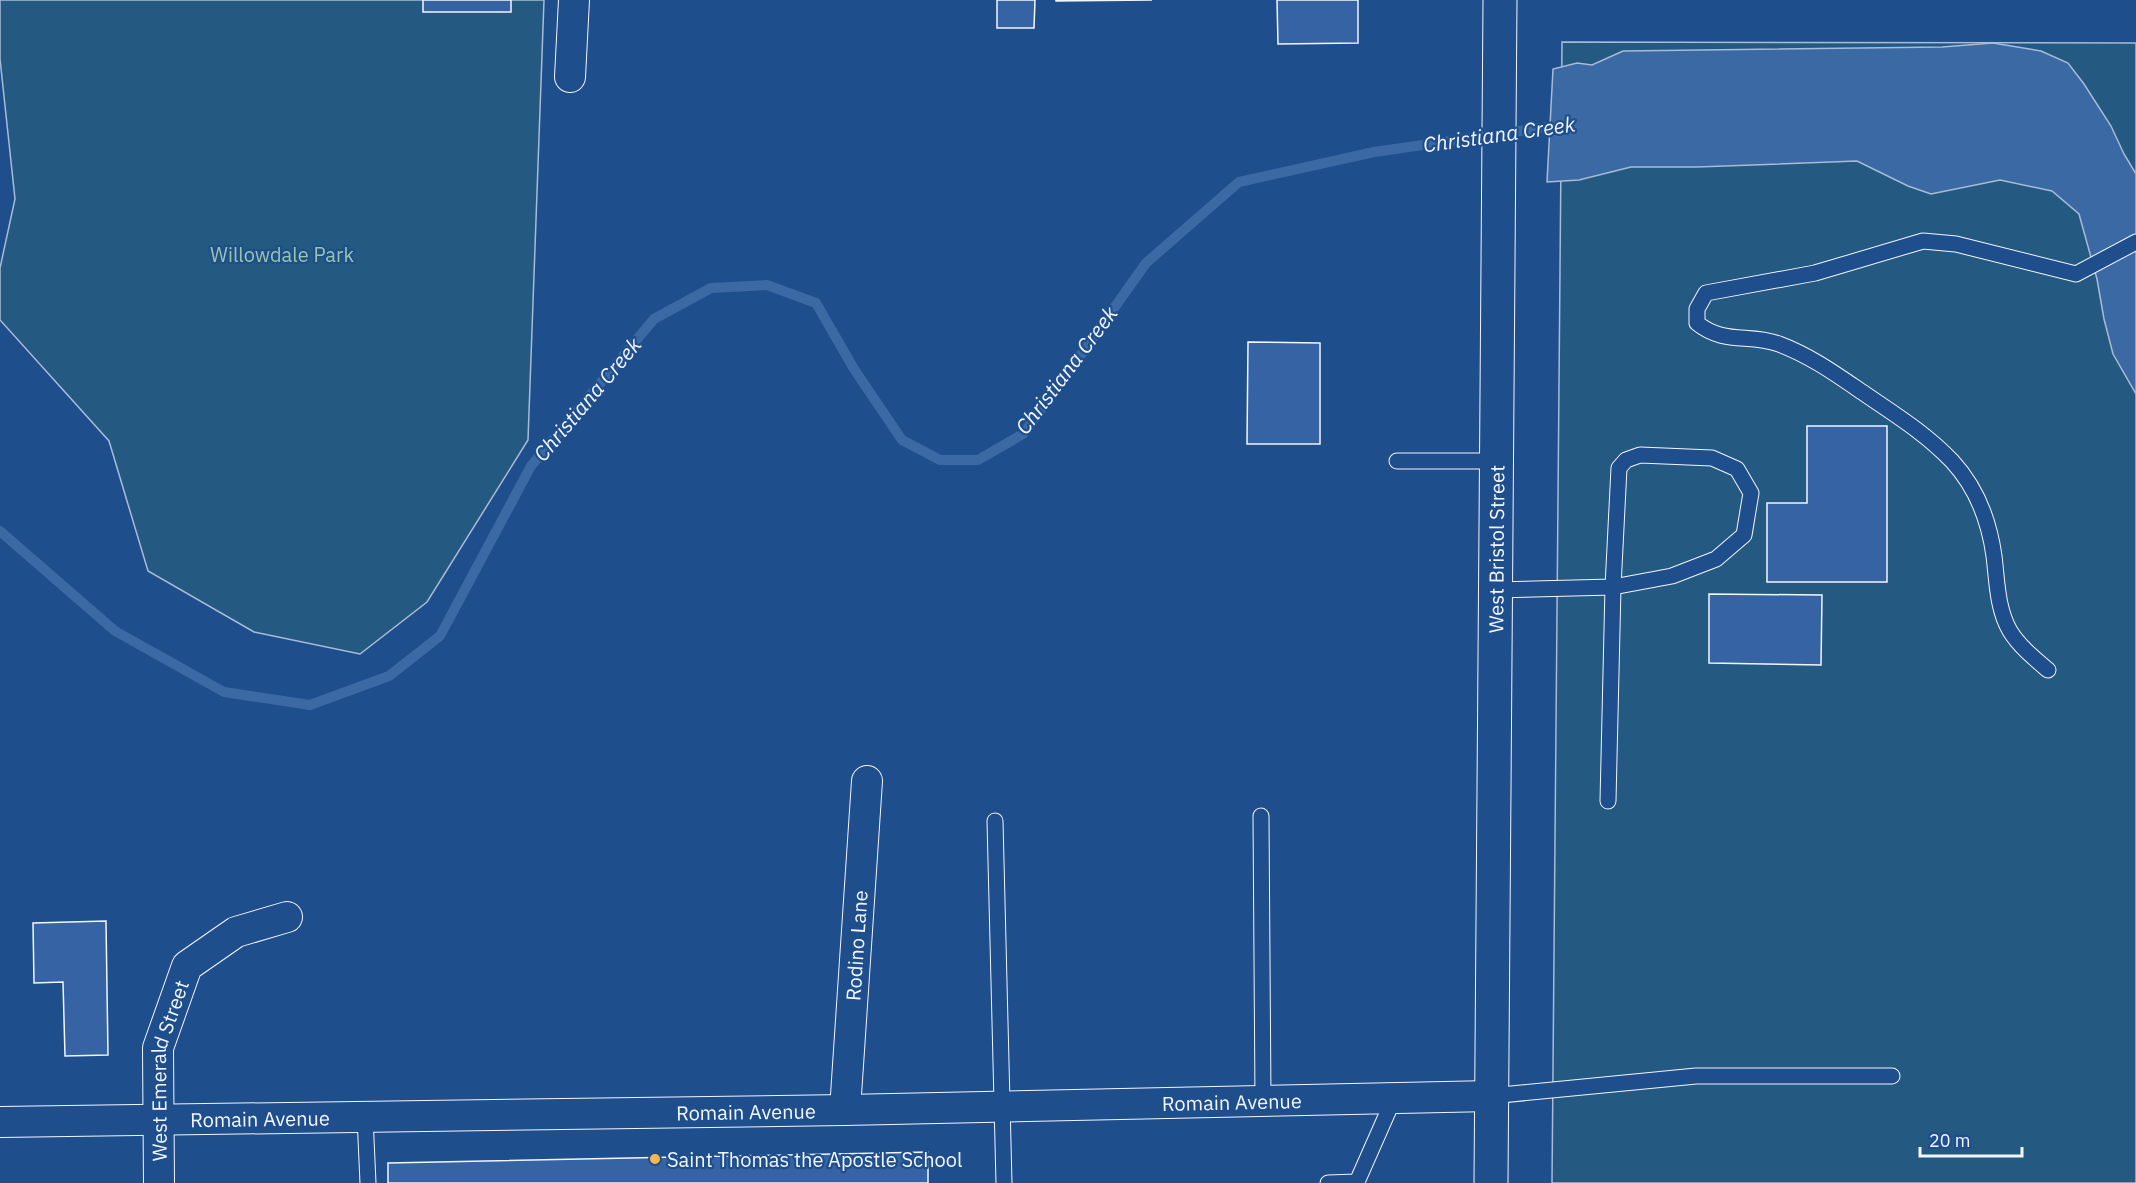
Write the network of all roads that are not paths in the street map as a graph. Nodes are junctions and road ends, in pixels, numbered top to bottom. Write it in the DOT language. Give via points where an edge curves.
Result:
graph roads {
  1 [pos="573,0"];
  2 [pos="1500,5"];
  3 [pos="570,77"];
  4 [pos="2136,242"];
  5 [pos="1397,461"];
  6 [pos="1497,461"];
  7 [pos="1613,587"];
  8 [pos="1495,590"];
  9 [pos="2048,670"];
  10 [pos="867,781"];
  11 [pos="1608,801"];
  12 [pos="1261,816"];
  13 [pos="995,821"];
  14 [pos="287,917"];
  15 [pos="1892,1076"];
  16 [pos="1491,1096"];
  17 [pos="1394,1098"];
  18 [pos="1263,1101"];
  19 [pos="1002,1106"];
  20 [pos="845,1110"];
  21 [pos="365,1117"];
  22 [pos="159,1119"];
  23 [pos="0,1122"];
  24 [pos="159,1183"];
  25 [pos="368,1183"];
  26 [pos="1004,1183"];
  27 [pos="1328,1183"];
  28 [pos="1491,1183"];
  1 -- 3 [label="street"];
  2 -- 6 [label="main road, West Bristol Street"];
  4 -- 9 [label="lane" via="2076,274 1956,244 1923,242 1815,273 1706,293 1697,309 1697,323 1708,332 1775,343 1835,373 1923,433 1954,463 1975,492 1988,521 1997,595 2010,631"];
  5 -- 6 [label="lane"];
  6 -- 8 [label="main road, West Bristol Street"];
  7 -- 7 [label="lane" via="1672,576 1716,559 1744,535 1751,493 1737,469 1712,458 1640,454 1626,460 1619,468"];
  7 -- 8 [label="lane"];
  7 -- 11 [label="lane"];
  8 -- 16 [label="main road, West Bristol Street"];
  10 -- 20 [label="street, Rodino Lane"];
  12 -- 18 [label="lane"];
  13 -- 19 [label="lane"];
  14 -- 22 [label="street, West Emerald Street" via="236,932 187,966 158,1047"];
  15 -- 16 [label="lane" via="1696,1077"];
  16 -- 17 [label="street, Romain Avenue"];
  16 -- 28 [label="main road, West Bristol Street"];
  17 -- 18 [label="street, Romain Avenue"];
  17 -- 27 [label="lane" via="1357,1182"];
  18 -- 19 [label="street, Romain Avenue"];
  19 -- 20 [label="street, Romain Avenue"];
  19 -- 26 [label="lane"];
  20 -- 21 [label="street, Romain Avenue"];
  21 -- 22 [label="street, Romain Avenue"];
  21 -- 25 [label="lane"];
  22 -- 23 [label="street, Romain Avenue"];
  22 -- 24 [label="street, West Emerald Street"];
}
